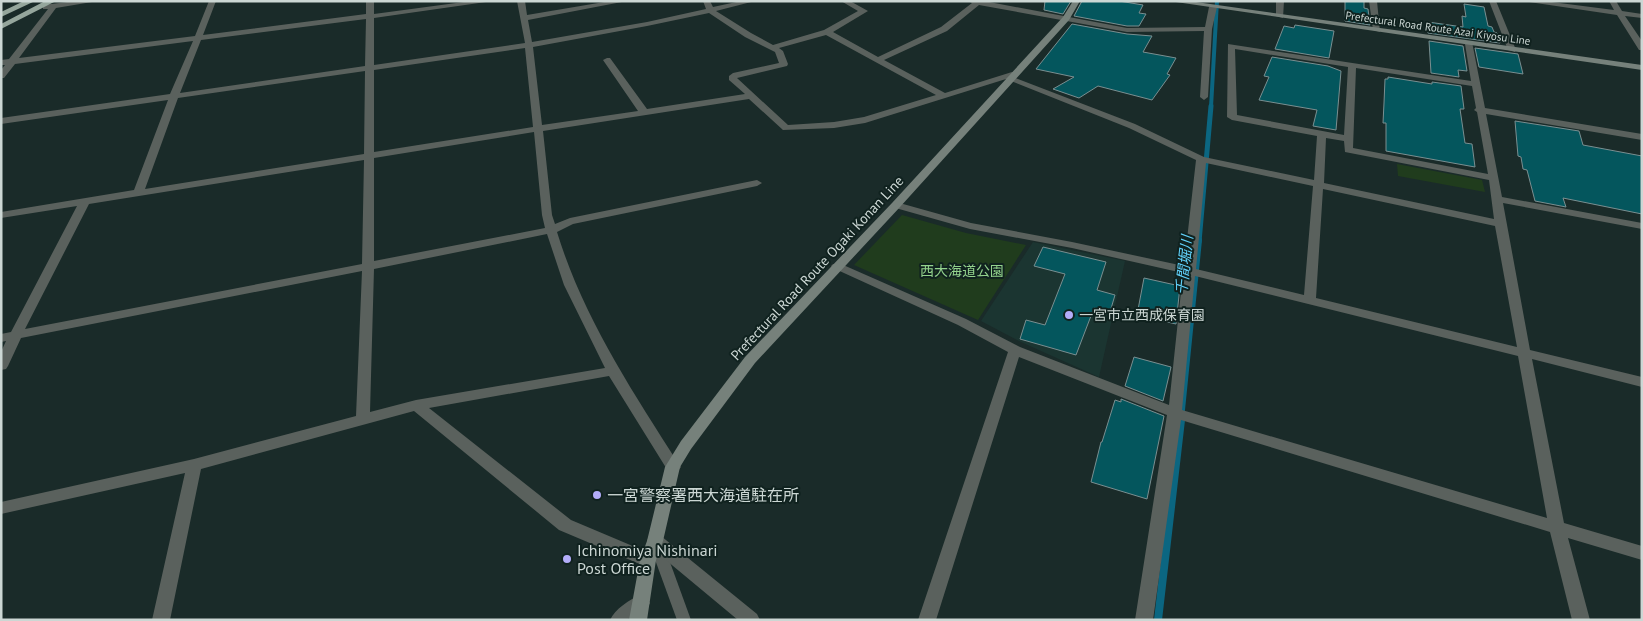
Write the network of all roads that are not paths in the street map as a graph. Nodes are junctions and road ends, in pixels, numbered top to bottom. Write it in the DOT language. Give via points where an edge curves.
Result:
graph roads {
  1 [pos="30,1"];
  2 [pos="95,1"];
  3 [pos="213,1"];
  4 [pos="370,1"];
  5 [pos="490,1"];
  6 [pos="521,1"];
  7 [pos="624,1"];
  8 [pos="706,1"];
  9 [pos="752,1"];
  10 [pos="844,1"];
  11 [pos="1077,1"];
  12 [pos="1172,1"];
  13 [pos="1280,1"];
  14 [pos="1373,1"];
  15 [pos="1492,1"];
  16 [pos="1525,1"];
  17 [pos="1612,1"];
  18 [pos="974,2"];
  19 [pos="53,4"];
  20 [pos="1213,7"];
  21 [pos="712,11"];
  22 [pos="1619,13"];
  23 [pos="3,14"];
  24 [pos="370,16"];
  25 [pos="1280,16"];
  26 [pos="1642,16"];
  27 [pos="524,18"];
  28 [pos="1066,18"];
  29 [pos="1,27"];
  30 [pos="1208,30"];
  31 [pos="1377,30"];
  32 [pos="827,32"];
  33 [pos="199,38"];
  34 [pos="1470,44"];
  35 [pos="529,45"];
  36 [pos="774,47"];
  37 [pos="1642,48"];
  38 [pos="1512,50"];
  39 [pos="878,59"];
  40 [pos="607,60"];
  41 [pos="12,62"];
  42 [pos="1,63"];
  43 [pos="1352,65"];
  44 [pos="369,68"];
  45 [pos="1642,68"];
  46 [pos="1,76"];
  47 [pos="1012,76"];
  48 [pos="1475,84"];
  49 [pos="942,95"];
  50 [pos="174,96"];
  51 [pos="751,96"];
  52 [pos="1204,97"];
  53 [pos="1480,110"];
  54 [pos="644,112"];
  55 [pos="1,121"];
  56 [pos="537,128"];
  57 [pos="1322,134"];
  58 [pos="1642,137"];
  59 [pos="1348,139"];
  60 [pos="368,156"];
  61 [pos="1203,160"];
  62 [pos="1493,178"];
  63 [pos="757,183"];
  64 [pos="1318,186"];
  65 [pos="139,192"];
  66 [pos="1497,199"];
  67 [pos="85,201"];
  68 [pos="896,205"];
  69 [pos="1,215"];
  70 [pos="1500,224"];
  71 [pos="1642,226"];
  72 [pos="552,230"];
  73 [pos="368,264"];
  74 [pos="837,266"];
  75 [pos="1191,272"];
  76 [pos="1310,301"];
  77 [pos="16,335"];
  78 [pos="1,338"];
  79 [pos="1014,350"];
  80 [pos="1525,352"];
  81 [pos="1,366"];
  82 [pos="613,371"];
  83 [pos="1642,382"];
  84 [pos="416,405"];
  85 [pos="1182,415"];
  86 [pos="363,419"];
  87 [pos="194,465"];
  88 [pos="673,467"];
  89 [pos="1,508"];
  90 [pos="1558,528"];
  91 [pos="655,541"];
  92 [pos="1642,553"];
  93 [pos="648,560"];
  94 [pos="639,612"];
  95 [pos="161,620"];
  96 [pos="619,620"];
  97 [pos="684,620"];
  98 [pos="752,620"];
  99 [pos="927,620"];
  100 [pos="1144,620"];
  101 [pos="1581,620"];
  1 -- 23 [label="highway"];
  2 -- 19 [label="street"];
  3 -- 33 [label="street"];
  4 -- 24 [label="street"];
  5 -- 24 [label="street"];
  6 -- 27 [label="street"];
  7 -- 27 [label="street"];
  8 -- 21 [label="street"];
  9 -- 21 [label="street"];
  10 -- 32 [label="street" via="864,11"];
  11 -- 28 [label="main road, Prefectural Road Route Ogaki Konan Line"];
  12 -- 20 [label="main road, Prefectural Road Route Azai Kiyosu Line"];
  13 -- 25 [label="street"];
  14 -- 31 [label="street"];
  15 -- 38 [label="street"];
  16 -- 22 [label="street"];
  17 -- 22 [label="street"];
  18 -- 28 [label="street"];
  18 -- 39 [label="street" via="944,29"];
  19 -- 29 [label="highway"];
  19 -- 41 [label="street"];
  20 -- 25 [label="main road, Prefectural Road Route Azai Kiyosu Line"];
  20 -- 30 [label="street"];
  21 -- 35 [label="street"];
  21 -- 36 [label="street" via="748,35"];
  22 -- 26 [label="street"];
  22 -- 37 [label="street"];
  24 -- 33 [label="street"];
  24 -- 44 [label="street"];
  25 -- 31 [label="main road, Prefectural Road Route Azai Kiyosu Line"];
  27 -- 35 [label="street"];
  28 -- 30 [label="street" via="1127,30"];
  28 -- 47 [label="main road, Prefectural Road Route Ogaki Konan Line"];
  30 -- 52 [label="street"];
  31 -- 34 [label="main road, Prefectural Road Route Azai Kiyosu Line"];
  32 -- 36 [label="street"];
  32 -- 39 [label="street"];
  33 -- 41 [label="street"];
  33 -- 50 [label="street"];
  34 -- 38 [label="main road, Prefectural Road Route Azai Kiyosu Line"];
  34 -- 48 [label="street"];
  35 -- 44 [label="street"];
  35 -- 56 [label="street"];
  36 -- 51 [label="street" via="784,64 732,78"];
  38 -- 45 [label="main road, Prefectural Road Route Azai Kiyosu Line"];
  39 -- 49 [label="street"];
  40 -- 54 [label="street"];
  41 -- 42 [label="street"];
  41 -- 46 [label="street"];
  43 -- 48 [label="street"];
  43 -- 57 [label="street" via="1231,46 1232,118"];
  43 -- 59 [label="street"];
  44 -- 50 [label="street"];
  44 -- 60 [label="street"];
  47 -- 49 [label="street"];
  47 -- 61 [label="street" via="1132,126"];
  47 -- 68 [label="main road, Prefectural Road Route Ogaki Konan Line"];
  48 -- 53 [label="street"];
  49 -- 51 [label="street" via="865,120 786,128"];
  50 -- 55 [label="street"];
  50 -- 65 [label="street"];
  51 -- 54 [label="street"];
  53 -- 58 [label="street"];
  53 -- 62 [label="street"];
  54 -- 56 [label="street"];
  56 -- 60 [label="street"];
  56 -- 72 [label="street" via="547,215"];
  57 -- 59 [label="street"];
  57 -- 64 [label="street"];
  59 -- 62 [label="street" via="1348,150"];
  60 -- 65 [label="street"];
  60 -- 73 [label="street"];
  61 -- 64 [label="street"];
  61 -- 75 [label="street"];
  62 -- 66 [label="street"];
  63 -- 72 [label="street" via="570,220"];
  64 -- 70 [label="street"];
  64 -- 76 [label="street"];
  65 -- 67 [label="street"];
  66 -- 70 [label="street"];
  66 -- 71 [label="street"];
  67 -- 69 [label="street"];
  67 -- 77 [label="street"];
  68 -- 74 [label="main road, Prefectural Road Route Ogaki Konan Line"];
  68 -- 75 [label="street" via="970,226"];
  70 -- 80 [label="street"];
  72 -- 73 [label="street"];
  72 -- 82 [label="street" via="573,294"];
  73 -- 77 [label="street"];
  73 -- 86 [label="street"];
  74 -- 79 [label="street" via="962,322"];
  74 -- 88 [label="main road, Prefectural Road Route Ogaki Konan Line" via="750,360 686,444"];
  75 -- 76 [label="street"];
  75 -- 85 [label="street"];
  76 -- 80 [label="street"];
  77 -- 78 [label="street"];
  77 -- 81 [label="street"];
  79 -- 85 [label="street"];
  79 -- 99 [label="street"];
  80 -- 83 [label="street"];
  80 -- 90 [label="street"];
  82 -- 84 [label="street"];
  82 -- 88 [label="street"];
  84 -- 86 [label="street"];
  84 -- 93 [label="street" via="565,525"];
  85 -- 90 [label="street"];
  85 -- 100 [label="street"];
  86 -- 87 [label="street"];
  87 -- 89 [label="street"];
  87 -- 95 [label="street"];
  88 -- 91 [label="main road, Prefectural Road Route Ogaki Konan Line"];
  90 -- 92 [label="street"];
  90 -- 101 [label="street"];
  91 -- 93 [label="main road, Prefectural Road Route Ogaki Konan Line"];
  91 -- 97 [label="lane"];
  91 -- 98 [label="street"];
  93 -- 94 [label="main road, Prefectural Road Route Ogaki Konan Line"];
  94 -- 96 [label="street"];
}
